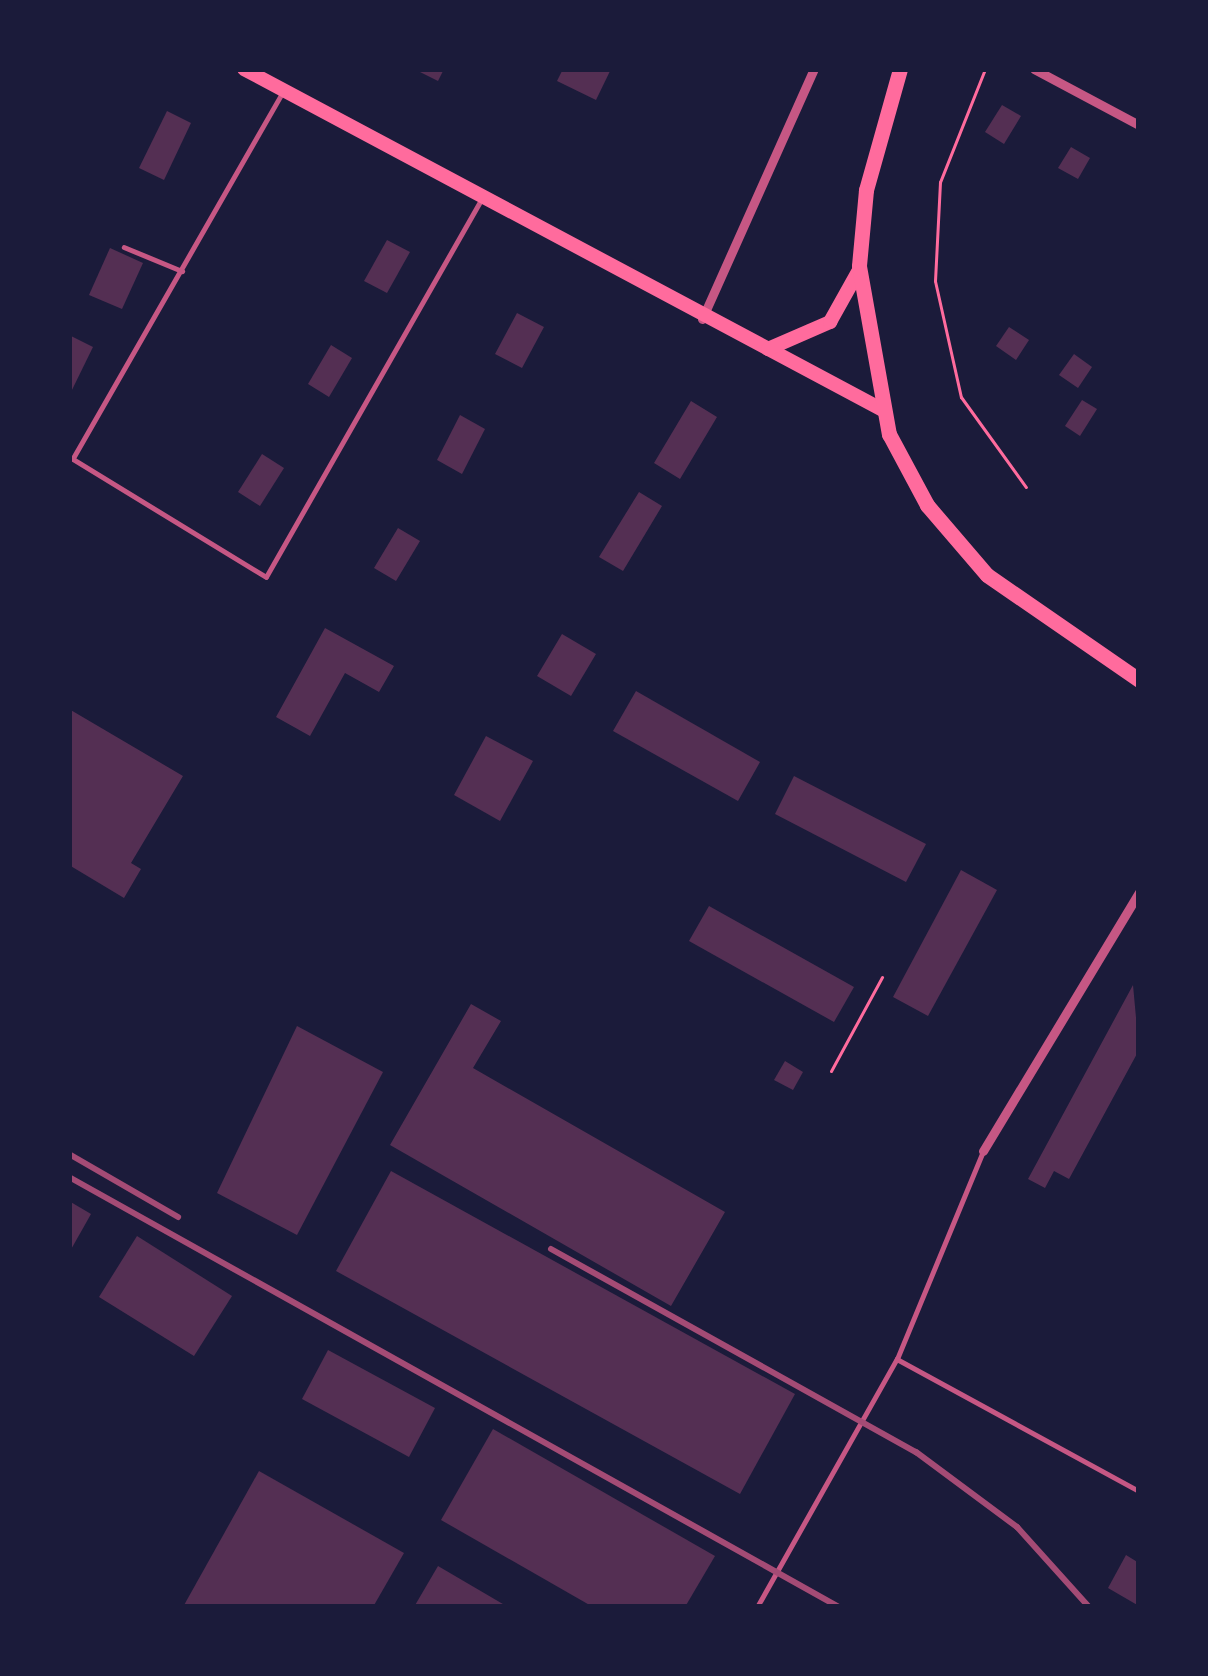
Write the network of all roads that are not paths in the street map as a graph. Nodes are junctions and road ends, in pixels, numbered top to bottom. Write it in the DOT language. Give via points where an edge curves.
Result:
graph roads {
  1 [pos="244,69"];
  2 [pos="814,69"];
  3 [pos="900,69"];
  4 [pos="1034,69"];
  5 [pos="284,91"];
  6 [pos="1139,125"];
  7 [pos="482,199"];
  8 [pos="124,247"];
  9 [pos="859,266"];
  10 [pos="182,271"];
  11 [pos="702,319"];
  12 [pos="768,349"];
  13 [pos="881,409"];
  14 [pos="1139,680"];
  15 [pos="1139,892"];
  16 [pos="982,1151"];
  17 [pos="896,1359"];
  18 [pos="1139,1491"];
  19 [pos="758,1607"];
  1 -- 5 [label="main road"];
  2 -- 11 [label="street"];
  3 -- 9 [label="main road" via="866,190"];
  4 -- 6 [label="street"];
  5 -- 7 [label="main road"];
  5 -- 10 [label="lane"];
  7 -- 10 [label="lane" via="266,577 73,459"];
  7 -- 11 [label="main road"];
  8 -- 10 [label="lane"];
  9 -- 12 [label="main road" via="835,318"];
  9 -- 13 [label="main road"];
  11 -- 12 [label="main road"];
  12 -- 13 [label="main road"];
  13 -- 14 [label="main road" via="910,478 974,562"];
  15 -- 16 [label="street"];
  16 -- 17 [label="lane"];
  17 -- 18 [label="lane"];
  17 -- 19 [label="lane"];
}
